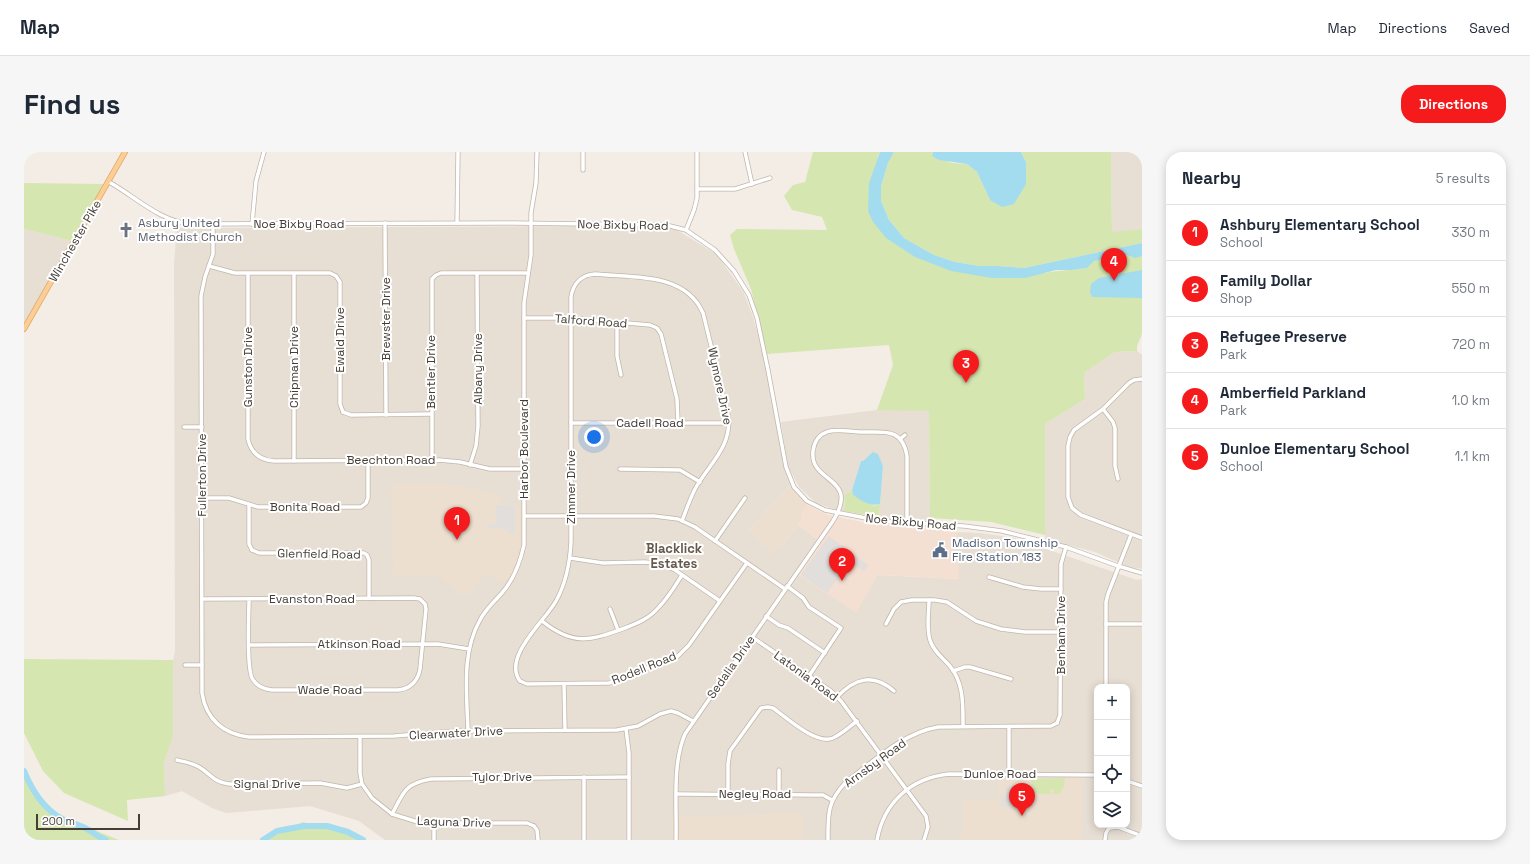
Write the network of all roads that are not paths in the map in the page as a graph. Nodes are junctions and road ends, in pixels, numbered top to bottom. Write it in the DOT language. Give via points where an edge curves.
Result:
graph roads {
  1 [pos="125,152"];
  2 [pos="264,152"];
  3 [pos="458,152"];
  4 [pos="536,152"];
  5 [pos="583,152"];
  6 [pos="697,152"];
  7 [pos="745,152"];
  8 [pos="583,170"];
  9 [pos="770,178"];
  10 [pos="108,182"];
  11 [pos="752,184"];
  12 [pos="697,189"];
  13 [pos="385,223"];
  14 [pos="458,223"];
  15 [pos="531,223"];
  16 [pos="213,224"];
  17 [pos="252,224"];
  18 [pos="686,230"];
  19 [pos="209,266"];
  20 [pos="341,272"];
  21 [pos="477,273"];
  22 [pos="528,273"];
  23 [pos="248,274"];
  24 [pos="294,274"];
  25 [pos="336,276"];
  26 [pos="579,280"];
  27 [pos="524,318"];
  28 [pos="571,318"];
  29 [pos="617,322"];
  30 [pos="24,329"];
  31 [pos="621,375"];
  32 [pos="1142,379"];
  33 [pos="1103,410"];
  34 [pos="431,414"];
  35 [pos="386,415"];
  36 [pos="571,423"];
  37 [pos="678,423"];
  38 [pos="729,423"];
  39 [pos="184,427"];
  40 [pos="202,427"];
  41 [pos="905,435"];
  42 [pos="900,439"];
  43 [pos="258,456"];
  44 [pos="432,460"];
  45 [pos="294,461"];
  46 [pos="368,461"];
  47 [pos="470,465"];
  48 [pos="524,469"];
  49 [pos="620,469"];
  50 [pos="1118,479"];
  51 [pos="700,482"];
  52 [pos="202,498"];
  53 [pos="746,498"];
  54 [pos="366,503"];
  55 [pos="249,505"];
  56 [pos="370,507"];
  57 [pos="838,512"];
  58 [pos="525,516"];
  59 [pos="571,516"];
  60 [pos="682,520"];
  61 [pos="907,523"];
  62 [pos="1131,534"];
  63 [pos="1142,538"];
  64 [pos="715,541"];
  65 [pos="1066,547"];
  66 [pos="252,550"];
  67 [pos="249,554"];
  68 [pos="570,558"];
  69 [pos="747,563"];
  70 [pos="1118,566"];
  71 [pos="1142,572"];
  72 [pos="682,575"];
  73 [pos="989,577"];
  74 [pos="786,588"];
  75 [pos="1061,589"];
  76 [pos="369,598"];
  77 [pos="202,599"];
  78 [pos="249,599"];
  79 [pos="929,600"];
  80 [pos="720,601"];
  81 [pos="610,609"];
  82 [pos="766,616"];
  83 [pos="542,621"];
  84 [pos="886,624"];
  85 [pos="1106,624"];
  86 [pos="1142,624"];
  87 [pos="618,630"];
  88 [pos="1060,632"];
  89 [pos="752,637"];
  90 [pos="423,644"];
  91 [pos="249,645"];
  92 [pos="469,649"];
  93 [pos="825,653"];
  94 [pos="185,665"];
  95 [pos="202,666"];
  96 [pos="953,671"];
  97 [pos="809,676"];
  98 [pos="1011,679"];
  99 [pos="520,681"];
  100 [pos="564,684"];
  101 [pos="1106,684"];
  102 [pos="517,685"];
  103 [pos="894,691"];
  104 [pos="837,697"];
  105 [pos="693,721"];
  106 [pos="856,721"];
  107 [pos="1057,723"];
  108 [pos="217,724"];
  109 [pos="963,726"];
  110 [pos="1061,726"];
  111 [pos="1008,727"];
  112 [pos="626,729"];
  113 [pos="565,730"];
  114 [pos="468,731"];
  115 [pos="360,737"];
  116 [pos="882,755"];
  117 [pos="177,760"];
  118 [pos="779,770"];
  119 [pos="1008,774"];
  120 [pos="1094,775"];
  121 [pos="584,777"];
  122 [pos="629,777"];
  123 [pos="1130,782"];
  124 [pos="362,784"];
  125 [pos="1142,784"];
  126 [pos="907,789"];
  127 [pos="677,794"];
  128 [pos="728,794"];
  129 [pos="779,794"];
  130 [pos="832,800"];
  131 [pos="392,814"];
  132 [pos="539,822"];
  133 [pos="434,824"];
  134 [pos="534,826"];
  135 [pos="1108,828"];
  136 [pos="1121,828"];
  137 [pos="1142,836"];
  138 [pos="434,840"];
  139 [pos="538,840"];
  140 [pos="584,840"];
  141 [pos="629,840"];
  142 [pos="676,840"];
  143 [pos="828,840"];
  144 [pos="877,840"];
  145 [pos="924,840"];
  146 [pos="1105,840"];
  1 -- 10 [label="main road, Winchester Pike"];
  2 -- 17 [label="street" via="256,181"];
  3 -- 14 [label="street"];
  4 -- 15 [label="street, Harbor Boulevard" via="536,183"];
  5 -- 8 [label="street"];
  6 -- 12 [label="street"];
  7 -- 11 [label="street"];
  9 -- 11 [label="street"];
  10 -- 16 [label="street, Noe Bixby Road" via="170,219 183,223"];
  10 -- 30 [label="main road, Winchester Pike"];
  11 -- 12 [label="street" via="735,189"];
  12 -- 18 [label="street" via="694,210"];
  13 -- 14 [label="street, Noe Bixby Road"];
  13 -- 17 [label="street, Noe Bixby Road"];
  13 -- 35 [label="street, Brewster Drive"];
  14 -- 15 [label="street, Noe Bixby Road"];
  15 -- 18 [label="street, Noe Bixby Road" via="666,225"];
  15 -- 22 [label="street, Harbor Boulevard"];
  16 -- 17 [label="street, Noe Bixby Road"];
  16 -- 19 [label="street, Fullerton Drive" via="213,254"];
  18 -- 57 [label="street, Noe Bixby Road" via="720,255 737,275 749,295 757,318 786,467 793,485 803,498 813,505"];
  19 -- 23 [label="street" via="228,272"];
  19 -- 40 [label="street, Fullerton Drive" via="201,296"];
  20 -- 25 [label="street"];
  21 -- 22 [label="street"];
  21 -- 34 [label="street, Bentler Drive" via="433,274"];
  21 -- 47 [label="street, Albany Drive" via="478,426 476,446"];
  22 -- 27 [label="street, Harbor Boulevard"];
  23 -- 24 [label="street"];
  23 -- 43 [label="street, Gunston Drive" via="248,440 251,449"];
  24 -- 25 [label="street"];
  24 -- 45 [label="street, Chipman Drive"];
  25 -- 35 [label="street, Ewald Drive" via="340,282 342,413"];
  26 -- 28 [label="street, Zimmer Drive" via="573,288"];
  26 -- 38 [label="street, Wymore Drive" via="595,274 658,280 674,284 689,294 699,304 705,320"];
  27 -- 28 [label="street, Talford Road"];
  27 -- 48 [label="street, Harbor Boulevard"];
  28 -- 29 [label="street, Talford Road"];
  28 -- 36 [label="street, Zimmer Drive"];
  29 -- 31 [label="street" via="617,356"];
  29 -- 37 [label="street, Talford Road" via="659,327 677,399"];
  32 -- 33 [label="street" via="1131,382"];
  33 -- 50 [label="street" via="1115,428 1115,466"];
  33 -- 62 [label="street" via="1074,430 1070,437 1068,497 1074,511"];
  34 -- 35 [label="street"];
  34 -- 44 [label="street, Bentler Drive"];
  36 -- 37 [label="street, Cadell Road"];
  36 -- 59 [label="street, Zimmer Drive"];
  37 -- 38 [label="street, Cadell Road"];
  38 -- 51 [label="street, Wymore Drive" via="725,445"];
  39 -- 40 [label="street"];
  40 -- 52 [label="street, Fullerton Drive"];
  41 -- 42 [label="street"];
  42 -- 57 [label="street" via="885,431 832,430 820,437 813,450 814,461 821,473 840,490"];
  42 -- 61 [label="street" via="907,456"];
  43 -- 45 [label="street, Beechton Road" via="270,461"];
  44 -- 46 [label="street, Beechton Road"];
  44 -- 47 [label="street, Beechton Road"];
  45 -- 46 [label="street, Beechton Road"];
  46 -- 54 [label="street" via="369,494"];
  47 -- 48 [label="street, Beechton Road" via="490,469"];
  48 -- 58 [label="street, Harbor Boulevard"];
  49 -- 51 [label="street" via="680,470"];
  51 -- 60 [label="street, Wymore Drive"];
  52 -- 55 [label="street, Bonita Road" via="225,498"];
  52 -- 77 [label="street, Fullerton Drive"];
  53 -- 64 [label="street"];
  54 -- 55 [label="street, Bonita Road" via="361,506"];
  54 -- 56 [label="street"];
  55 -- 66 [label="street" via="249,544"];
  57 -- 61 [label="street, Noe Bixby Road" via="881,521"];
  57 -- 74 [label="street, Sedalia Drive"];
  58 -- 59 [label="street"];
  58 -- 92 [label="street, Harbor Boulevard" via="524,545 516,570 506,588 480,620"];
  59 -- 60 [label="street" via="654,516"];
  59 -- 68 [label="street, Zimmer Drive"];
  60 -- 64 [label="street"];
  61 -- 65 [label="street, Noe Bixby Road" via="993,529"];
  62 -- 63 [label="street"];
  62 -- 70 [label="street"];
  64 -- 69 [label="street"];
  65 -- 70 [label="street, Noe Bixby Road"];
  65 -- 75 [label="street, Benham Drive" via="1061,564"];
  66 -- 67 [label="street"];
  66 -- 76 [label="street, Glenfield Road" via="259,553 368,554"];
  68 -- 72 [label="street" via="603,563 655,563"];
  68 -- 83 [label="street, Zimmer Drive" via="562,589"];
  69 -- 74 [label="street"];
  69 -- 80 [label="street, Rodell Road"];
  70 -- 71 [label="street, Noe Bixby Road"];
  70 -- 85 [label="street" via="1108,594"];
  72 -- 80 [label="street"];
  72 -- 87 [label="street" via="654,612 637,623"];
  73 -- 75 [label="street" via="1023,587"];
  74 -- 82 [label="street, Sedalia Drive"];
  74 -- 93 [label="street" via="803,598 809,607 842,628"];
  75 -- 88 [label="street, Benham Drive"];
  76 -- 78 [label="street, Evanston Road"];
  76 -- 90 [label="street, Evanston Road" via="424,600 426,609"];
  77 -- 78 [label="street, Evanston Road"];
  77 -- 95 [label="street, Fullerton Drive"];
  78 -- 91 [label="street"];
  79 -- 84 [label="street" via="901,602 894,608"];
  79 -- 88 [label="street" via="947,602 976,621 1001,629"];
  79 -- 96 [label="street" via="932,647"];
  80 -- 100 [label="street, Rodell Road" via="689,645 678,656 609,683"];
  81 -- 87 [label="street"];
  82 -- 89 [label="street, Sedalia Drive"];
  82 -- 93 [label="street"];
  83 -- 87 [label="street" via="558,633 576,638 593,638"];
  83 -- 99 [label="street, Zimmer Drive" via="524,642 519,654 516,672"];
  85 -- 86 [label="street"];
  85 -- 101 [label="street"];
  88 -- 107 [label="street, Benham Drive" via="1060,715"];
  89 -- 97 [label="street, Latonia Road"];
  89 -- 105 [label="street, Sedalia Drive"];
  90 -- 91 [label="street, Atkinson Road"];
  90 -- 91 [label="street, Wade Road" via="420,674 412,684 398,690 272,690 259,687 251,677"];
  90 -- 92 [label="street, Atkinson Road" via="445,644"];
  92 -- 114 [label="street, Harbor Boulevard"];
  93 -- 97 [label="street"];
  94 -- 95 [label="street"];
  95 -- 108 [label="street, Fullerton Drive" via="203,699 209,714"];
  96 -- 98 [label="street" via="964,667"];
  96 -- 109 [label="street" via="961,688"];
  97 -- 104 [label="street, Latonia Road"];
  99 -- 100 [label="street, Rodell Road" via="527,684"];
  99 -- 102 [label="street"];
  100 -- 113 [label="street"];
  103 -- 104 [label="street" via="882,681 866,680 848,687"];
  104 -- 106 [label="street, Latonia Road"];
  105 -- 112 [label="street, Clearwater Drive" via="671,711"];
  105 -- 127 [label="street, Sedalia Drive" via="680,748"];
  106 -- 116 [label="street, Latonia Road"];
  106 -- 128 [label="street" via="834,737 822,739 765,704 758,710 730,751"];
  107 -- 110 [label="street"];
  107 -- 111 [label="street, Arnsby Road" via="1051,726"];
  108 -- 115 [label="street, Clearwater Drive" via="232,734 249,737"];
  109 -- 111 [label="street, Arnsby Road"];
  109 -- 116 [label="street, Arnsby Road" via="919,733"];
  111 -- 119 [label="street"];
  112 -- 113 [label="street, Clearwater Drive"];
  112 -- 122 [label="street"];
  113 -- 114 [label="street, Clearwater Drive"];
  114 -- 115 [label="street, Clearwater Drive"];
  115 -- 124 [label="street"];
  116 -- 126 [label="street, Latonia Road"];
  116 -- 130 [label="street, Arnsby Road" via="846,782"];
  117 -- 124 [label="street, Signal Drive" via="194,764 216,781 229,784 320,783 347,788"];
  118 -- 129 [label="street"];
  119 -- 120 [label="street, Dunloe Road"];
  119 -- 126 [label="street, Dunloe Road" via="939,775"];
  121 -- 122 [label="street, Tylor Drive"];
  121 -- 131 [label="street, Tylor Drive" via="431,779 409,786"];
  121 -- 140 [label="street"];
  122 -- 141 [label="street"];
  123 -- 125 [label="street"];
  124 -- 131 [label="street, Laguna Drive" via="381,807"];
  126 -- 144 [label="street, Dunloe Road" via="891,805 879,827"];
  126 -- 145 [label="street, Latonia Road" via="928,819"];
  127 -- 128 [label="street, Negley Road"];
  127 -- 142 [label="street, Sedalia Drive"];
  128 -- 129 [label="street, Negley Road"];
  129 -- 130 [label="street, Negley Road" via="819,795"];
  130 -- 143 [label="street, Arnsby Road"];
  131 -- 133 [label="street, Laguna Drive" via="415,822"];
  132 -- 134 [label="street"];
  133 -- 134 [label="street, Laguna Drive" via="528,823"];
  133 -- 138 [label="street"];
  134 -- 139 [label="street" via="538,830"];
  135 -- 146 [label="street"];
  136 -- 137 [label="street"];
}
